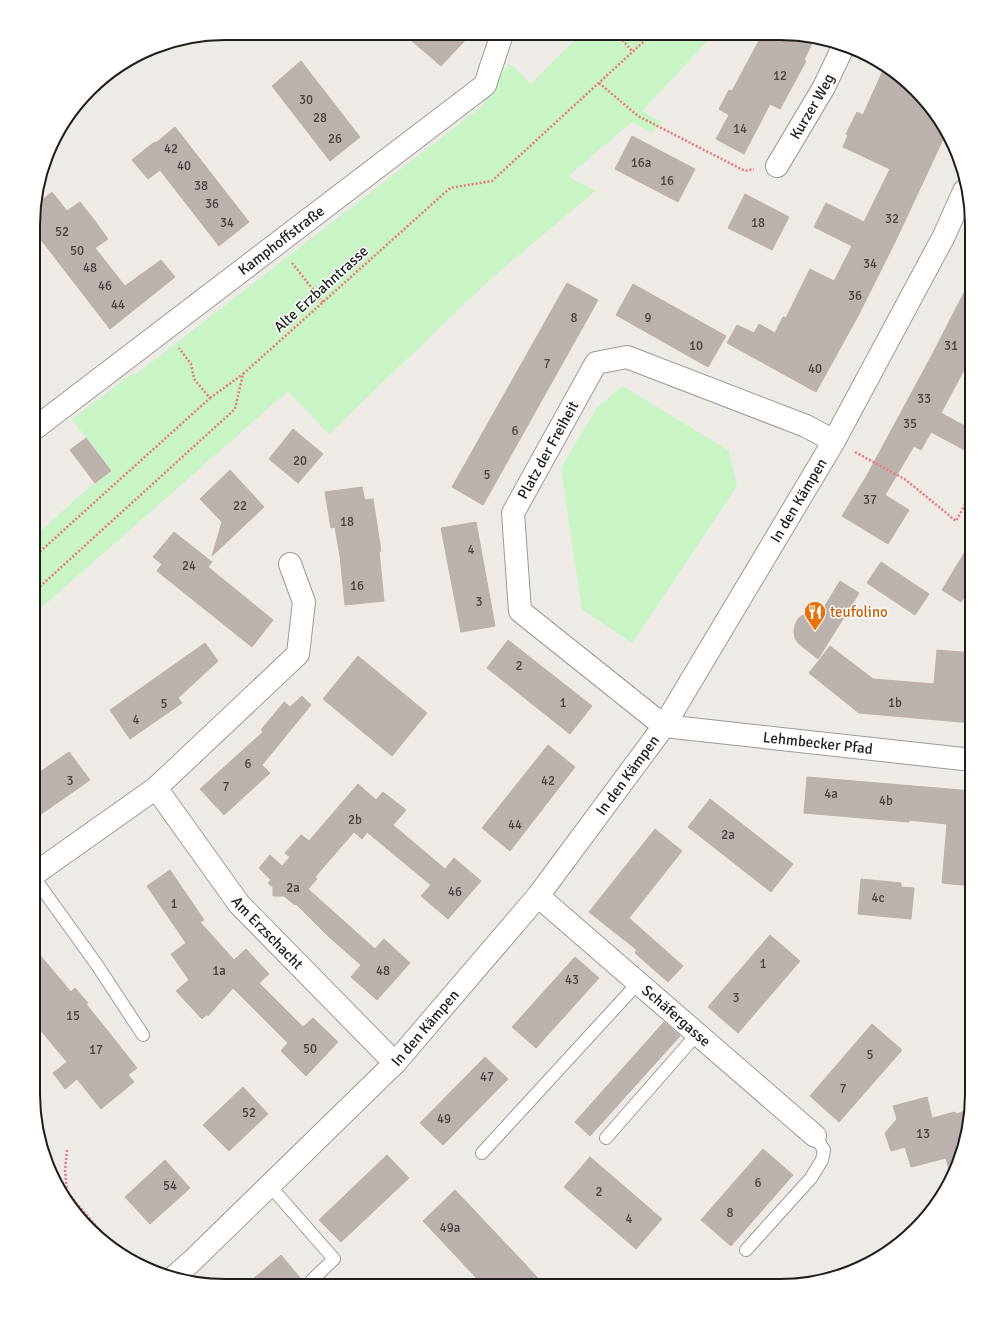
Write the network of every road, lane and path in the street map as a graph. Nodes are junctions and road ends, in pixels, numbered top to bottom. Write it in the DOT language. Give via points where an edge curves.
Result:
graph roads {
  1 [pos="500,40"];
  2 [pos="622,40"];
  3 [pos="646,40"];
  4 [pos="841,51"];
  5 [pos="633,52"];
  6 [pos="599,83"];
  7 [pos="777,166"];
  8 [pos="962,195"];
  9 [pos="277,243"];
  10 [pos="323,302"];
  11 [pos="164,330"];
  12 [pos="244,374"];
  13 [pos="210,398"];
  14 [pos="40,424"];
  15 [pos="834,440"];
  16 [pos="965,505"];
  17 [pos="40,552"];
  18 [pos="290,564"];
  19 [pos="40,587"];
  20 [pos="664,726"];
  21 [pos="965,759"];
  22 [pos="156,788"];
  23 [pos="40,870"];
  24 [pos="40,885"];
  25 [pos="538,896"];
  26 [pos="638,983"];
  27 [pos="697,1034"];
  28 [pos="143,1035"];
  29 [pos="395,1063"];
  30 [pos="815,1136"];
  31 [pos="606,1138"];
  32 [pos="67,1150"];
  33 [pos="482,1153"];
  34 [pos="270,1186"];
  35 [pos="67,1189"];
  36 [pos="70,1196"];
  37 [pos="99,1230"];
  38 [pos="746,1250"];
  39 [pos="178,1273"];
  40 [pos="313,1279"];
  1 -- 9 [label="street, Kamphoffstraße" via="484,85"];
  2 -- 5 [label="path"];
  3 -- 5 [label="path, Alte Erzbahntrasse"];
  4 -- 7 [label="street, Kurzer Weg" via="824,87"];
  5 -- 6 [label="path, Alte Erzbahntrasse"];
  6 -- 7 [label="path" via="638,116 745,171"];
  6 -- 10 [label="path, Alte Erzbahntrasse" via="492,181 450,188"];
  8 -- 15 [label="street, In den Kämpen" via="944,236"];
  9 -- 10 [label="path"];
  9 -- 11 [label="street, Kamphoffstraße"];
  10 -- 12 [label="path, Alte Erzbahntrasse"];
  11 -- 13 [label="path" via="191,364 194,379"];
  11 -- 14 [label="street, Kamphoffstraße"];
  12 -- 13 [label="path, Alte Erzbahntrasse"];
  12 -- 19 [label="path" via="235,409"];
  13 -- 17 [label="path, Alte Erzbahntrasse"];
  15 -- 16 [label="path" via="906,480 956,521"];
  15 -- 20 [label="street, In den Kämpen"];
  15 -- 20 [label="street, Platz der Freiheit" via="806,426 627,357 596,363 513,513 520,611"];
  18 -- 22 [label="street" via="304,602 298,654"];
  20 -- 21 [label="street, Lehmbecker Pfad"];
  20 -- 25 [label="street, In den Kämpen"];
  22 -- 23 [label="street"];
  22 -- 29 [label="street, Am Erzschacht" via="239,904"];
  24 -- 28 [label="lane"];
  25 -- 26 [label="street, Schäfergasse"];
  25 -- 29 [label="street, In den Kämpen"];
  26 -- 27 [label="street, Schäfergasse"];
  26 -- 33 [label="lane"];
  27 -- 30 [label="street, Schäfergasse"];
  27 -- 31 [label="lane"];
  29 -- 34 [label="street, In den Kämpen"];
  30 -- 38 [label="lane" via="824,1150 822,1160 811,1178"];
  32 -- 35 [label="path"];
  34 -- 39 [label="street, In den Kämpen"];
  34 -- 40 [label="lane" via="334,1259"];
  36 -- 37 [label="path"];
}
